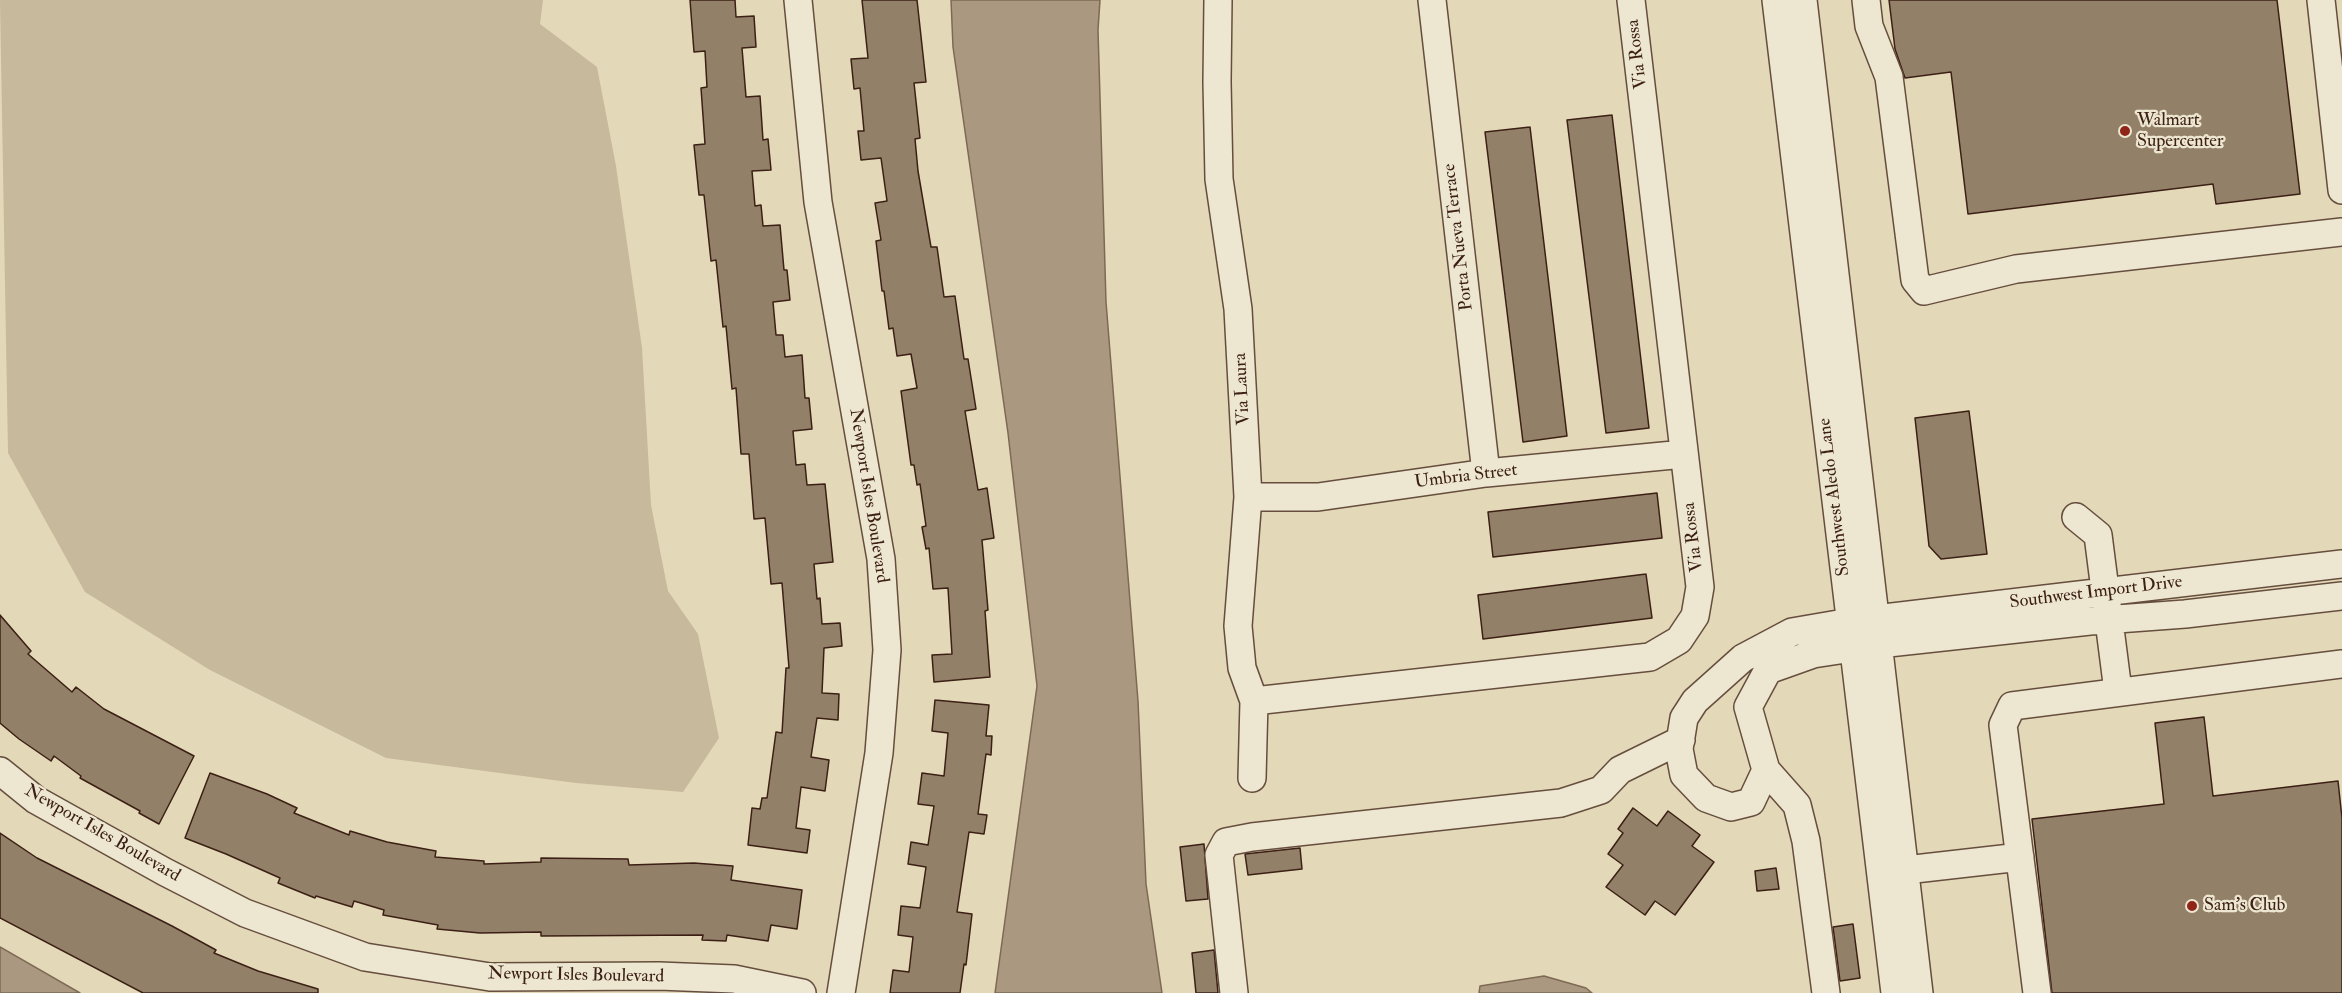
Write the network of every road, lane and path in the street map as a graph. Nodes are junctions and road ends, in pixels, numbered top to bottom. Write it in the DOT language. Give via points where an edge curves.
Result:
graph roads {
  1 [pos="798,0"];
  2 [pos="1218,0"];
  3 [pos="1432,0"];
  4 [pos="1631,0"];
  5 [pos="1776,0"];
  6 [pos="1803,0"];
  7 [pos="1866,0"];
  8 [pos="2320,0"];
  9 [pos="2342,190"];
  10 [pos="2342,232"];
  11 [pos="1684,454"];
  12 [pos="1486,473"];
  13 [pos="1248,497"];
  14 [pos="2076,517"];
  15 [pos="2342,564"];
  16 [pos="2342,596"];
  17 [pos="2108,606"];
  18 [pos="1865,633"];
  19 [pos="2342,664"];
  20 [pos="1717,682"];
  21 [pos="2118,691"];
  22 [pos="1254,701"];
  23 [pos="1750,704"];
  24 [pos="1681,740"];
  25 [pos="1766,770"];
  26 [pos="0,771"];
  27 [pos="1252,778"];
  28 [pos="2020,857"];
  29 [pos="1893,872"];
  30 [pos="489,985"];
  31 [pos="802,993"];
  32 [pos="842,993"];
  33 [pos="1234,993"];
  34 [pos="1826,993"];
  35 [pos="1895,993"];
  36 [pos="1919,993"];
  37 [pos="2037,993"];
  1 -- 32 [label="street, Newport Isles Boulevard" via="818,202 882,559 887,650 879,753"];
  2 -- 13 [label="street, Via Laura" via="1219,179 1238,309"];
  3 -- 12 [label="street, Porta Nueva Terrace"];
  4 -- 11 [label="street, Via Rossa"];
  5 -- 18 [label="street, Southwest Aledo Lane"];
  6 -- 18 [label="street, Southwest Aledo Lane"];
  7 -- 10 [label="street" via="1869,26 1889,77 1916,280 1924,291 2016,269"];
  8 -- 9 [label="street"];
  11 -- 12 [label="street, Umbria Street"];
  11 -- 22 [label="street, Via Rossa" via="1700,587 1695,616 1679,640 1650,657"];
  12 -- 13 [label="street, Umbria Street" via="1318,497"];
  13 -- 22 [label="street, Via Laura" via="1239,626 1242,668"];
  14 -- 17 [label="street" via="2098,535"];
  15 -- 17 [label="street, Southwest Import Drive"];
  16 -- 17 [label="street, Southwest Import Drive" via="2185,614"];
  17 -- 18 [label="street, Southwest Import Drive"];
  17 -- 21 [label="street"];
  18 -- 20 [label="street" via="1792,632 1743,658"];
  18 -- 23 [label="street" via="1768,670"];
  18 -- 29 [label="street, Southwest Aledo Lane"];
  19 -- 21 [label="street"];
  20 -- 23 [label="street"];
  20 -- 24 [label="street" via="1695,701 1684,718"];
  21 -- 28 [label="street" via="2012,706 2003,725"];
  22 -- 27 [label="street, Via Laura"];
  23 -- 25 [label="street"];
  24 -- 25 [label="street" via="1684,775 1706,798 1731,807 1751,802"];
  24 -- 33 [label="street" via="1620,770 1601,790 1561,803 1226,842 1219,855"];
  25 -- 34 [label="street" via="1797,806 1806,841"];
  26 -- 30 [label="street, Newport Isles Boulevard" via="36,800 245,913 365,957"];
  28 -- 29 [label="street"];
  28 -- 37 [label="street"];
  29 -- 35 [label="street, Southwest Aledo Lane"];
  29 -- 36 [label="street, Southwest Aledo Lane"];
  30 -- 31 [label="street, Newport Isles Boulevard" via="659,976 734,980"];
}
